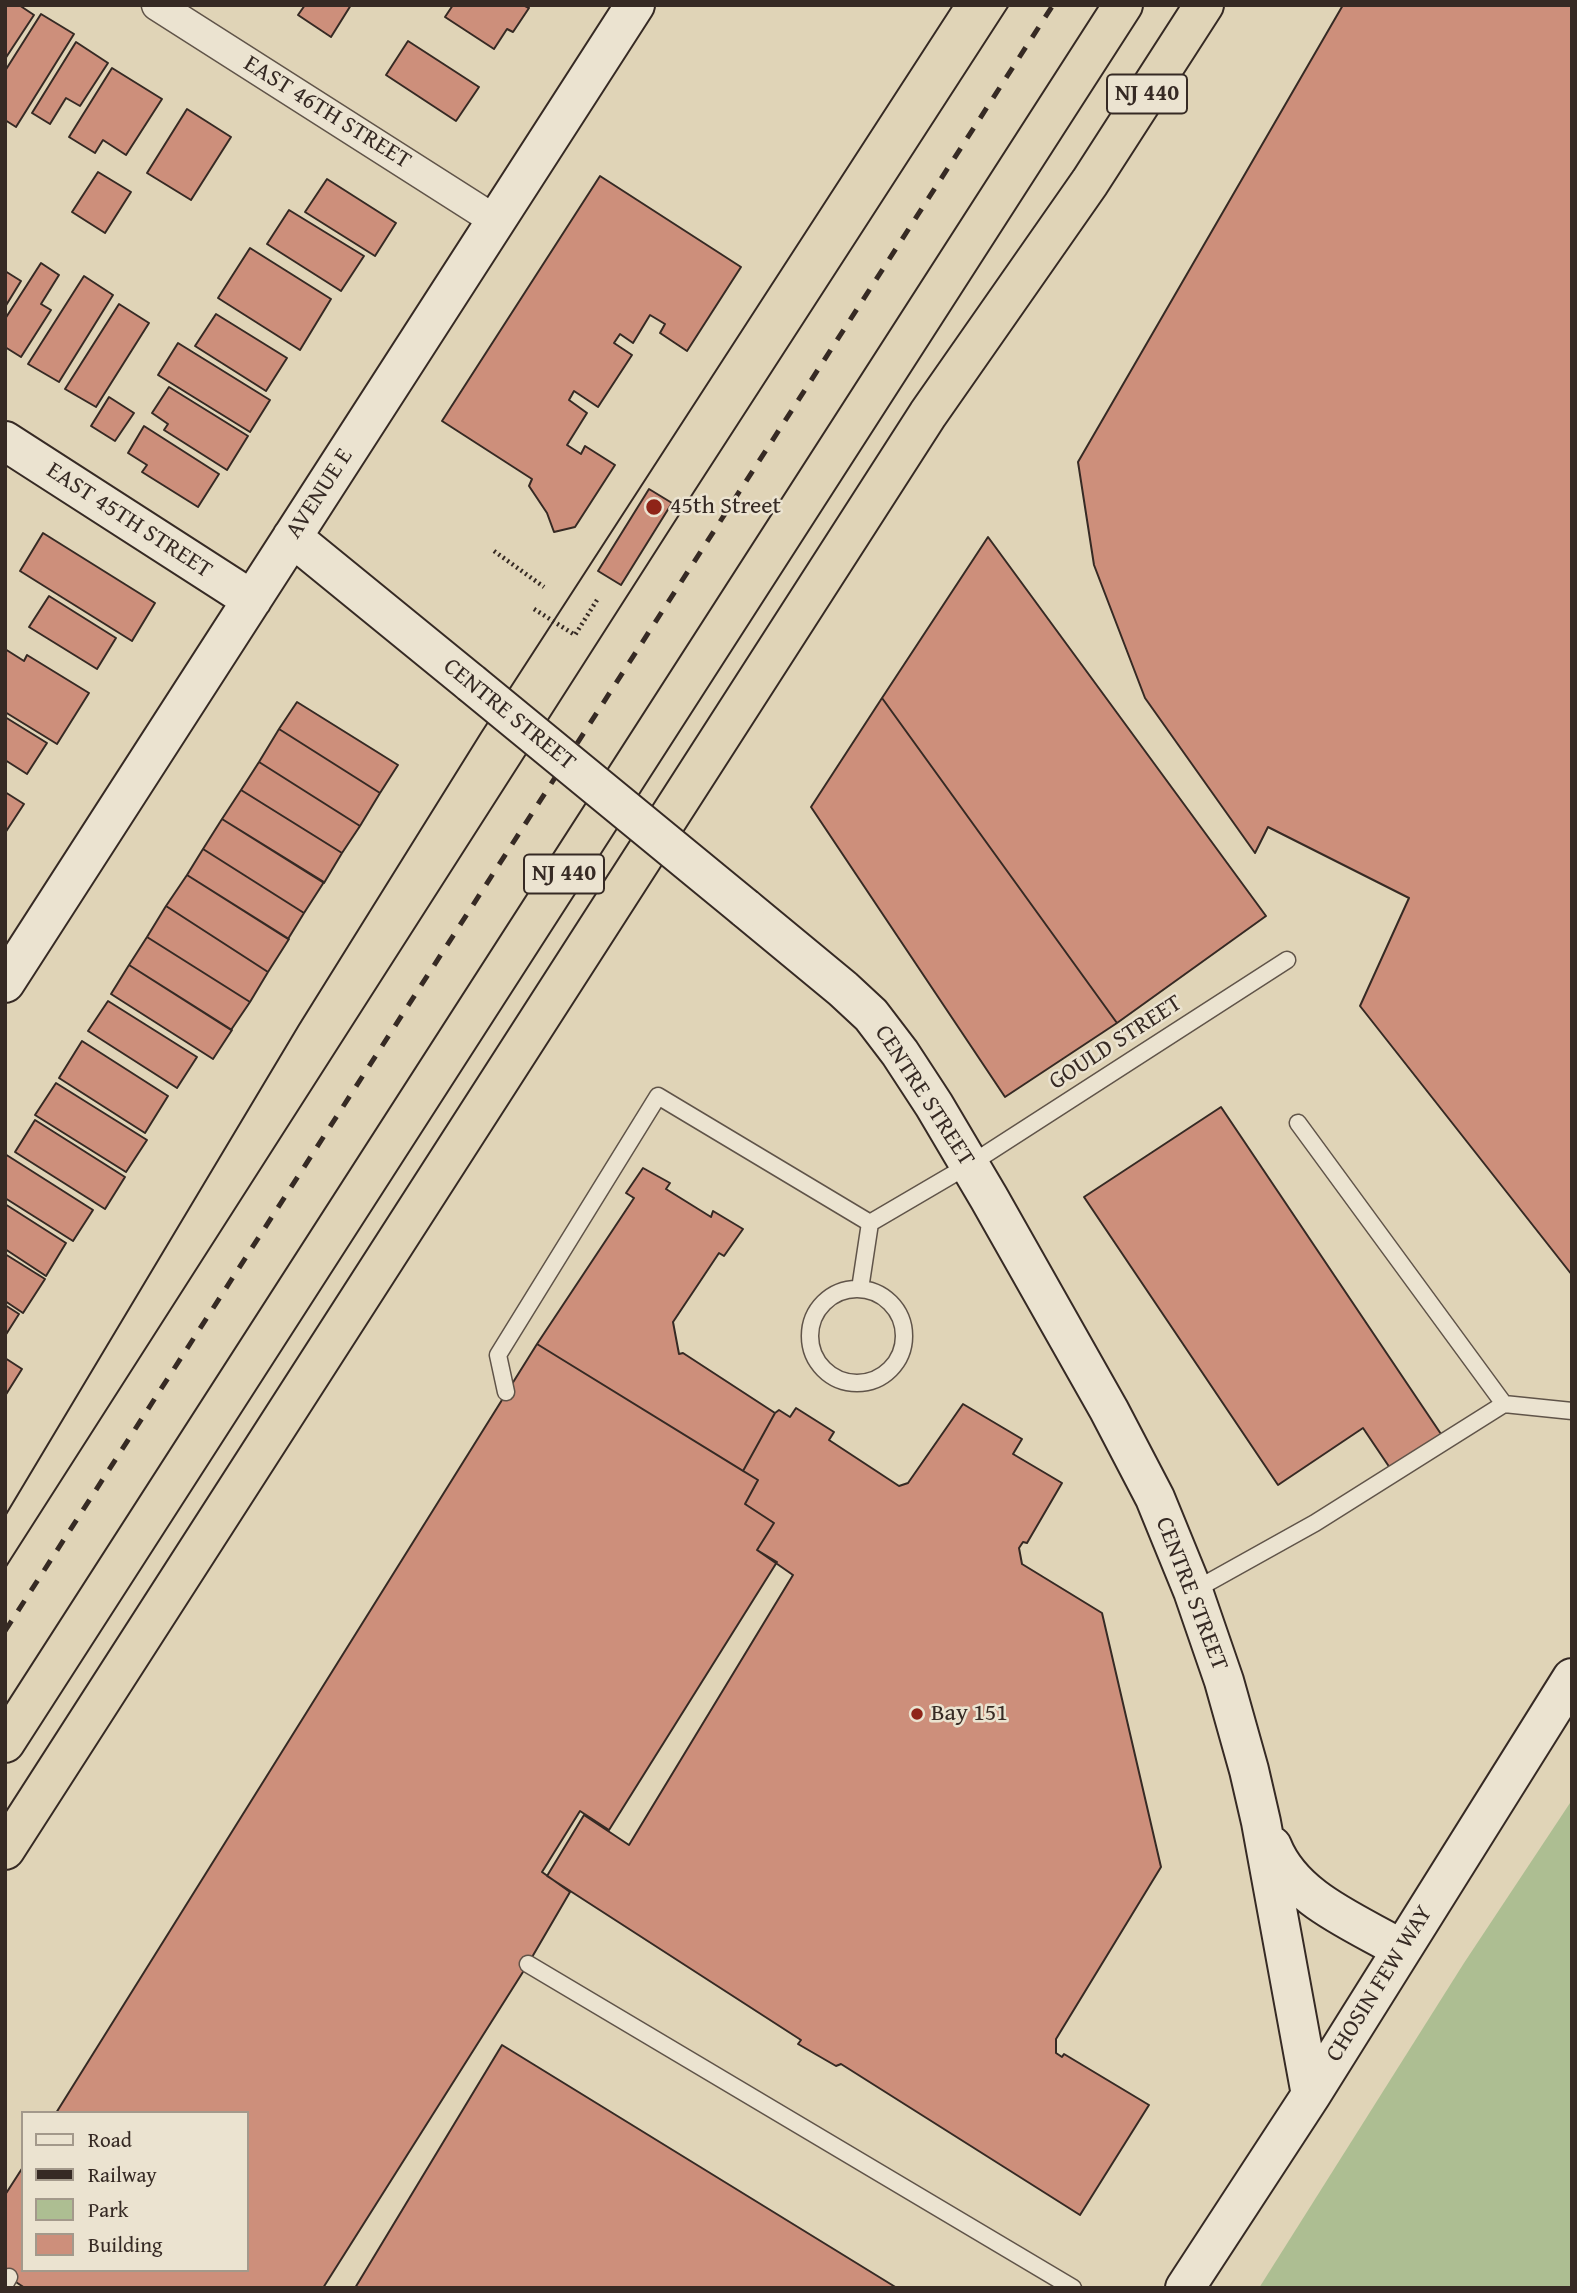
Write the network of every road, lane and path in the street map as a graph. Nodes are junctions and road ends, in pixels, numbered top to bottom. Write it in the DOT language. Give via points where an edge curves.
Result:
graph roads {
  1 [pos="157,5"];
  2 [pos="635,5"];
  3 [pos="1123,5"];
  4 [pos="1203,5"];
  5 [pos="496,221"];
  6 [pos="5,441"];
  7 [pos="292,537"];
  8 [pos="494,551"];
  9 [pos="544,587"];
  10 [pos="252,600"];
  11 [pos="597,600"];
  12 [pos="534,609"];
  13 [pos="1287,960"];
  14 [pos="6,982"];
  15 [pos="1298,1123"];
  16 [pos="969,1165"];
  17 [pos="870,1223"];
  18 [pos="860,1289"];
  19 [pos="506,1392"];
  20 [pos="1504,1404"];
  21 [pos="1572,1411"];
  22 [pos="1193,1591"];
  23 [pos="1572,1678"];
  24 [pos="5,1743"];
  25 [pos="1261,1822"];
  26 [pos="5,1850"];
  27 [pos="1401,1949"];
  28 [pos="528,1964"];
  29 [pos="1311,2095"];
  30 [pos="1073,2288"];
  31 [pos="1185,2288"];
  1 -- 5 [label="street, EAST 46TH STREET"];
  2 -- 5 [label="street, AVENUE E"];
  3 -- 24 [label="highway, NJ 440"];
  4 -- 26 [label="highway, NJ 440" via="1090,182 928,414"];
  5 -- 7 [label="street, AVENUE E"];
  6 -- 10 [label="street, EAST 45TH STREET"];
  7 -- 10 [label="street, AVENUE E"];
  7 -- 16 [label="street, CENTRE STREET, bridge" via="843,989 871,1015 900,1053"];
  8 -- 9 [label="path"];
  10 -- 14 [label="street, AVENUE E"];
  11 -- 12 [label="path" via="575,635"];
  13 -- 16 [label="lane, GOULD STREET"];
  15 -- 20 [label="lane"];
  16 -- 17 [label="lane, GOULD STREET"];
  16 -- 22 [label="street, CENTRE STREET" via="1109,1410 1155,1498"];
  17 -- 18 [label="lane"];
  17 -- 19 [label="lane" via="658,1096 498,1354"];
  18 -- 18 [label="lane" via="828,1299 811,1326 815,1357 838,1379 853,1383 882,1376 901,1353 904,1339 896,1311 886,1300"];
  20 -- 21 [label="lane"];
  20 -- 22 [label="lane" via="1315,1523"];
  22 -- 25 [label="street, CENTRE STREET" via="1224,1681"];
  23 -- 27 [label="street, CHOSIN FEW WAY"];
  25 -- 27 [label="street, CENTRE STREET" via="1288,1876 1305,1892"];
  25 -- 29 [label="street, CENTRE STREET"];
  27 -- 29 [label="street, CHOSIN FEW WAY"];
  28 -- 30 [label="lane"];
  29 -- 31 [label="street, CHOSIN FEW WAY"];
}
